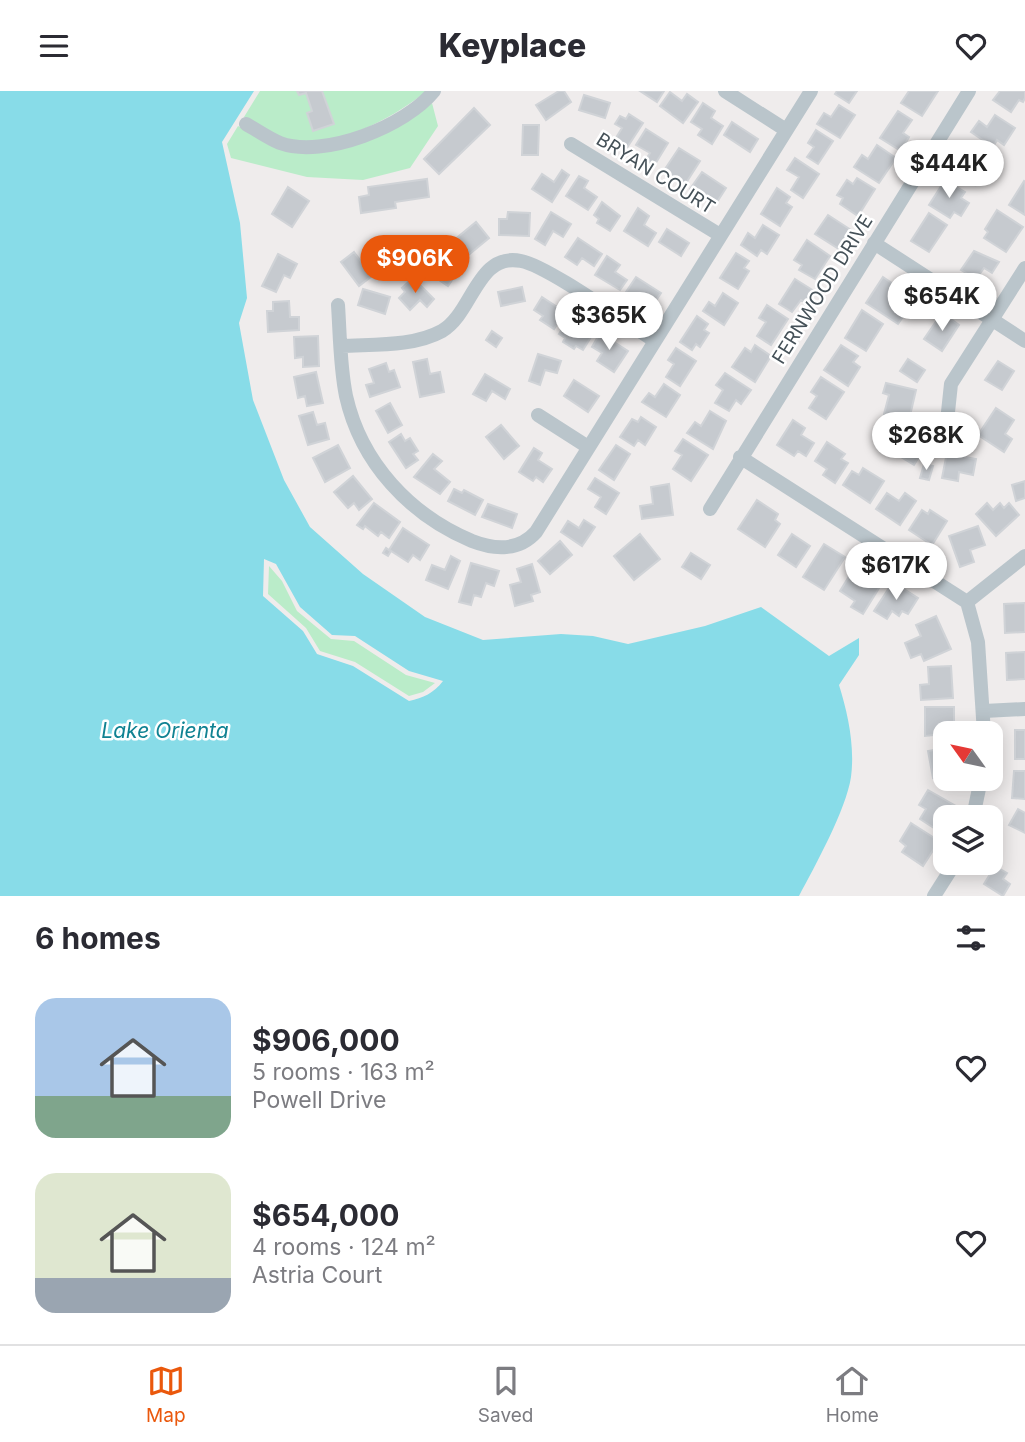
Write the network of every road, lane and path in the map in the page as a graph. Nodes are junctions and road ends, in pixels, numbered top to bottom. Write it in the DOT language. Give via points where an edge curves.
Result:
graph roads {
  1 [pos="434,91"];
  2 [pos="725,91"];
  3 [pos="811,91"];
  4 [pos="969,91"];
  5 [pos="246,124"];
  6 [pos="786,130"];
  7 [pos="571,144"];
  8 [pos="720,235"];
  9 [pos="874,243"];
  10 [pos="1025,268"];
  11 [pos="338,305"];
  12 [pos="992,320"];
  13 [pos="655,341"];
  14 [pos="1025,341"];
  15 [pos="341,346"];
  16 [pos="948,412"];
  17 [pos="538,415"];
  18 [pos="588,447"];
  19 [pos="740,457"];
  20 [pos="710,509"];
  21 [pos="1025,556"];
  22 [pos="967,601"];
  23 [pos="1025,709"];
  24 [pos="984,711"];
  25 [pos="984,721"];
  26 [pos="948,875"];
  27 [pos="935,896"];
  1 -- 5 [label="street" via="401,119 346,142 281,143"];
  2 -- 6 [label="street"];
  3 -- 6 [label="street"];
  4 -- 9 [label="street, FERNWOOD DRIVE"];
  6 -- 8 [label="street"];
  7 -- 8 [label="street, BRYAN COURT"];
  8 -- 13 [label="street"];
  9 -- 12 [label="street"];
  9 -- 19 [label="street, FERNWOOD DRIVE"];
  10 -- 12 [label="street"];
  11 -- 15 [label="street"];
  12 -- 14 [label="street"];
  12 -- 16 [label="street" via="951,384"];
  13 -- 15 [label="street" via="533,264 505,260 485,273 458,318 443,330 424,339"];
  13 -- 18 [label="street"];
  15 -- 18 [label="street" via="346,397 377,470 439,526 475,542 516,547 536,532"];
  17 -- 18 [label="street"];
  19 -- 20 [label="street, FERNWOOD DRIVE"];
  19 -- 22 [label="street"];
  21 -- 22 [label="street"];
  22 -- 24 [label="street" via="978,642"];
  23 -- 24 [label="street"];
  24 -- 25 [label="street"];
  26 -- 27 [label="street"];
}
